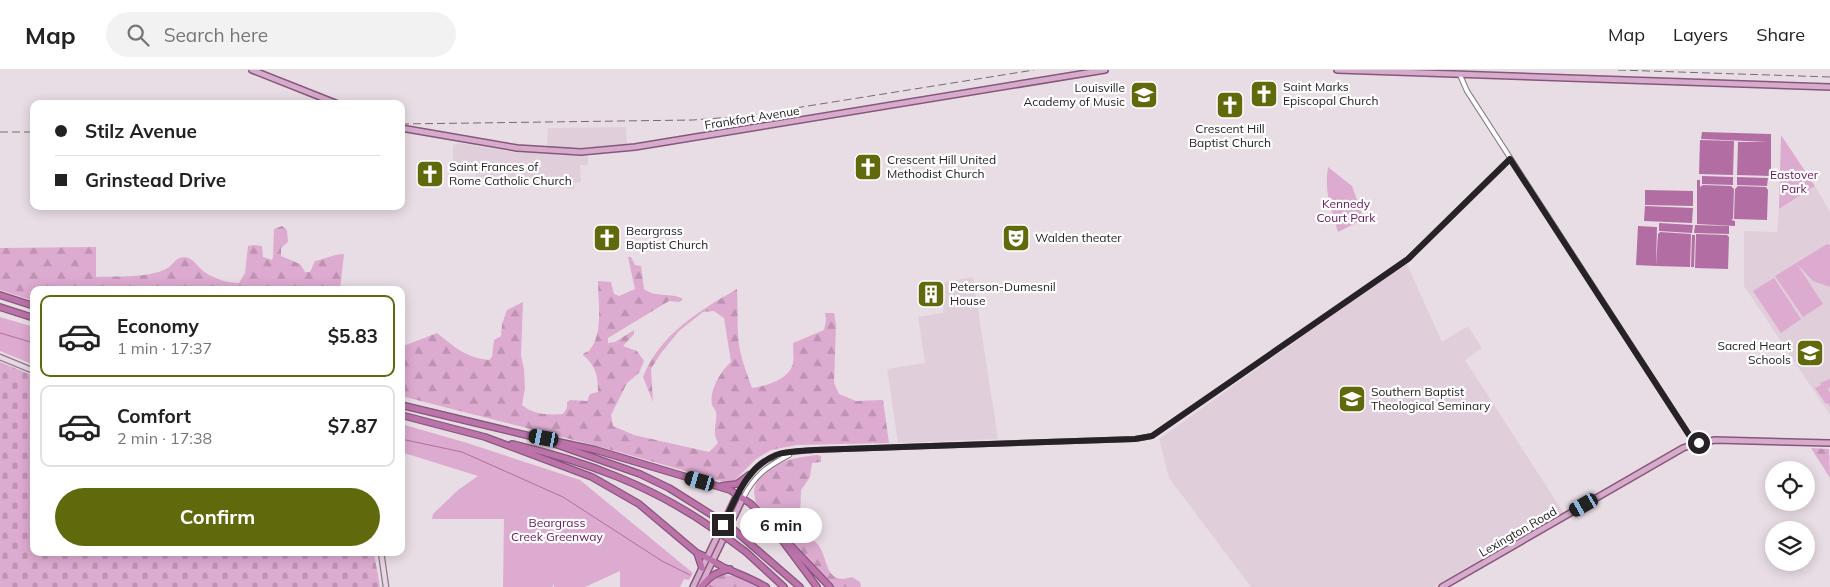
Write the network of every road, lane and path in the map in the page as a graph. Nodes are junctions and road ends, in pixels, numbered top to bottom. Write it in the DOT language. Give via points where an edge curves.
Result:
graph roads {
  1 [pos="252,70"];
  2 [pos="1105,70"];
  3 [pos="1338,70"];
  4 [pos="1513,73"];
  5 [pos="1460,74"];
  6 [pos="1830,87"];
  7 [pos="328,100"];
  8 [pos="405,129"];
  9 [pos="1510,159"];
  10 [pos="0,295"];
  11 [pos="30,305"];
  12 [pos="0,307"];
  13 [pos="30,317"];
  14 [pos="0,357"];
  15 [pos="30,369"];
  16 [pos="405,406"];
  17 [pos="405,416"];
  18 [pos="531,436"];
  19 [pos="485,437"];
  20 [pos="1830,443"];
  21 [pos="1695,444"];
  22 [pos="793,453"];
  23 [pos="749,475"];
  24 [pos="717,486"];
  25 [pos="740,497"];
  26 [pos="775,529"];
  27 [pos="697,553"];
  28 [pos="382,556"];
  29 [pos="710,558"];
  30 [pos="702,568"];
  31 [pos="730,569"];
  32 [pos="386,587"];
  33 [pos="692,587"];
  34 [pos="700,587"];
  35 [pos="766,587"];
  36 [pos="784,587"];
  37 [pos="800,587"];
  38 [pos="817,587"];
  39 [pos="830,587"];
  40 [pos="1442,587"];
  1 -- 7 [label="main road"];
  2 -- 8 [label="main road, Frankfort Avenue" via="601,152 517,148"];
  3 -- 5 [label="main road"];
  4 -- 5 [label="main road"];
  4 -- 6 [label="main road"];
  5 -- 9 [label="street" via="1467,91"];
  9 -- 21 [label="street"];
  9 -- 22 [label="street" via="1408,259 1152,436"];
  10 -- 11 [label="highway"];
  12 -- 13 [label="highway"];
  14 -- 15 [label="main road"];
  16 -- 18 [label="highway"];
  17 -- 19 [label="highway"];
  18 -- 24 [label="highway" via="596,450"];
  18 -- 37 [label="highway, bridge" via="640,474 670,488 733,529"];
  19 -- 27 [label="highway" via="582,472 612,487"];
  19 -- 36 [label="highway, bridge" via="567,458 609,473 674,504 727,538"];
  20 -- 21 [label="main road, Lexington Road" via="1715,440"];
  21 -- 40 [label="main road, Lexington Road" via="1677,451"];
  22 -- 23 [label="street" via="778,454"];
  22 -- 25 [label="street" via="760,473"];
  23 -- 24 [label="highway" via="737,484"];
  23 -- 25 [label="street"];
  24 -- 25 [label="highway"];
  25 -- 26 [label="highway"];
  25 -- 29 [label="main road"];
  26 -- 38 [label="highway"];
  26 -- 39 [label="highway"];
  27 -- 29 [label="highway"];
  27 -- 30 [label="highway"];
  28 -- 32 [label="main road"];
  29 -- 30 [label="main road"];
  29 -- 31 [label="highway"];
  29 -- 34 [label="main road"];
  30 -- 33 [label="main road"];
  31 -- 34 [label="highway" via="712,575"];
  31 -- 35 [label="highway"];
}
